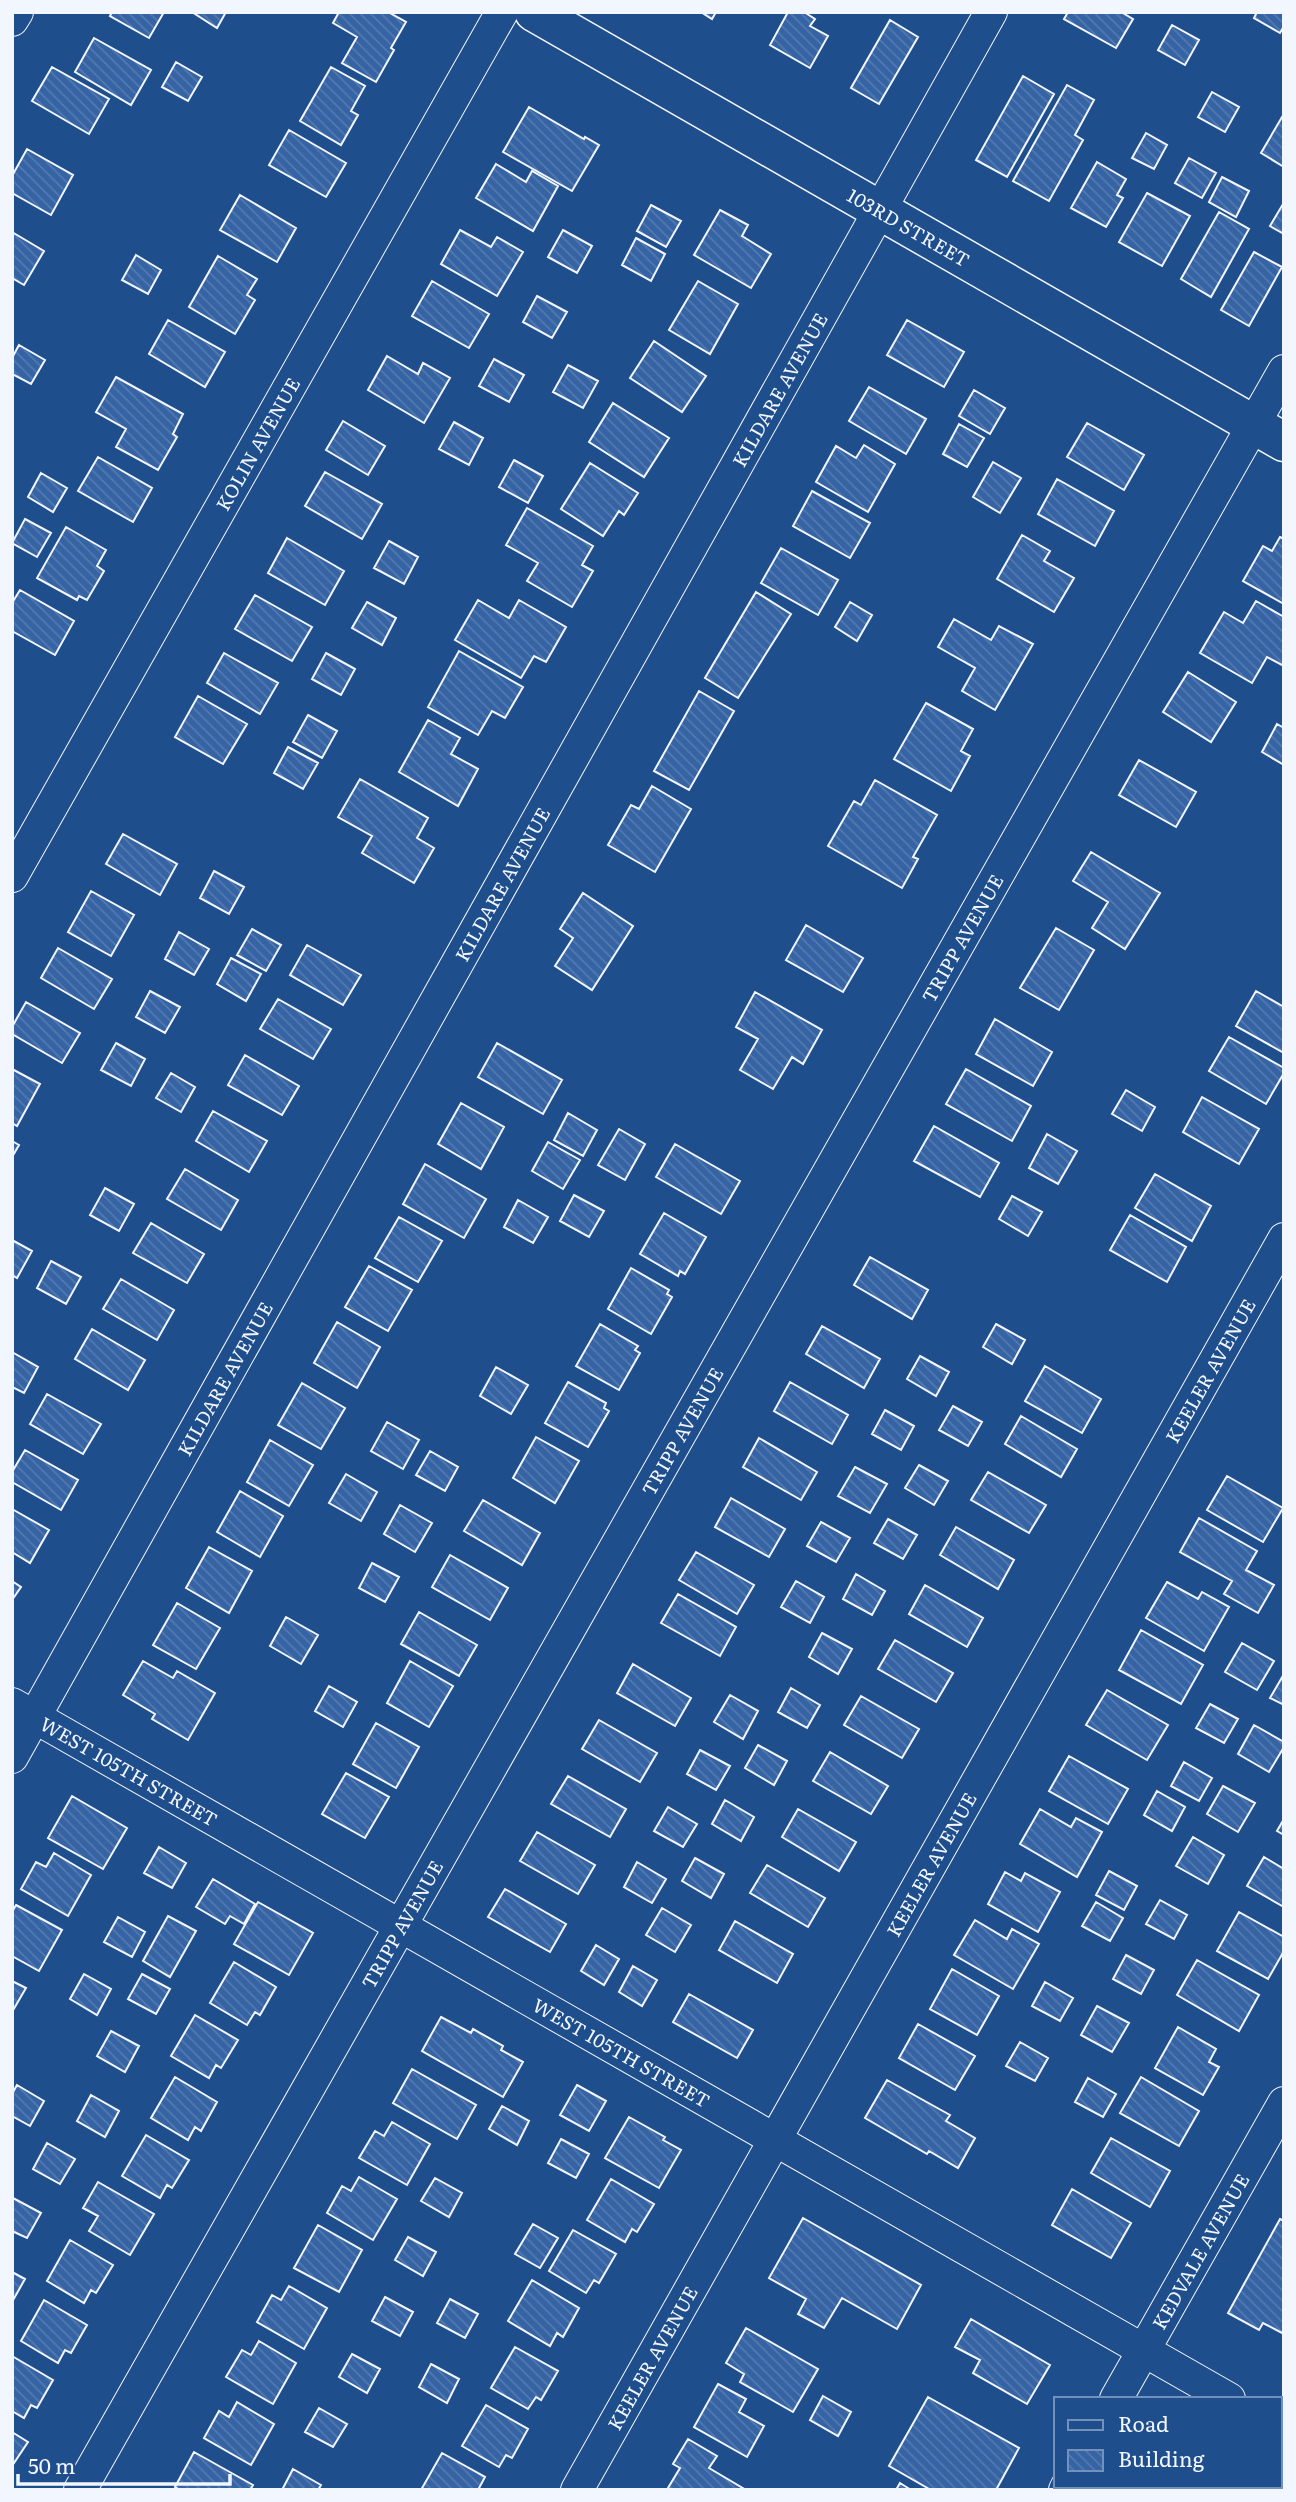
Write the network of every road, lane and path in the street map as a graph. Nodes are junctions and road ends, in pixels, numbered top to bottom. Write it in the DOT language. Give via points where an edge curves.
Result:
graph roads {
  1 [pos="16,12"];
  2 [pos="502,12"];
  3 [pos="534,12"];
  4 [pos="991,12"];
  5 [pos="12,20"];
  6 [pos="878,211"];
  7 [pos="1284,371"];
  8 [pos="1269,434"];
  9 [pos="12,876"];
  10 [pos="1284,1239"];
  11 [pos="24,1710"];
  12 [pos="12,1757"];
  13 [pos="401,1926"];
  14 [pos="1284,2103"];
  15 [pos="775,2139"];
  16 [pos="1143,2349"];
  17 [pos="1116,2397"];
  18 [pos="1226,2397"];
  19 [pos="80,2490"];
  20 [pos="577,2490"];
  1 -- 5 [label="street"];
  2 -- 9 [label="street, KOLIN AVENUE"];
  3 -- 6 [label="main road, 103RD STREET"];
  4 -- 6 [label="street, KILDARE AVENUE"];
  6 -- 8 [label="main road, 103RD STREET"];
  6 -- 11 [label="street, KILDARE AVENUE"];
  7 -- 8 [label="street, TRIPP AVENUE"];
  8 -- 13 [label="street, TRIPP AVENUE"];
  10 -- 15 [label="street, KEELER AVENUE"];
  11 -- 12 [label="street, KILDARE AVENUE"];
  11 -- 13 [label="street, WEST 105TH STREET"];
  13 -- 15 [label="street, WEST 105TH STREET"];
  13 -- 19 [label="street, TRIPP AVENUE"];
  14 -- 16 [label="street, KEDVALE AVENUE"];
  15 -- 16 [label="street, WEST 105TH STREET"];
  15 -- 20 [label="street, KEELER AVENUE"];
  16 -- 17 [label="street, KEDVALE AVENUE"];
  16 -- 18 [label="street, WEST 105TH STREET"];
}
